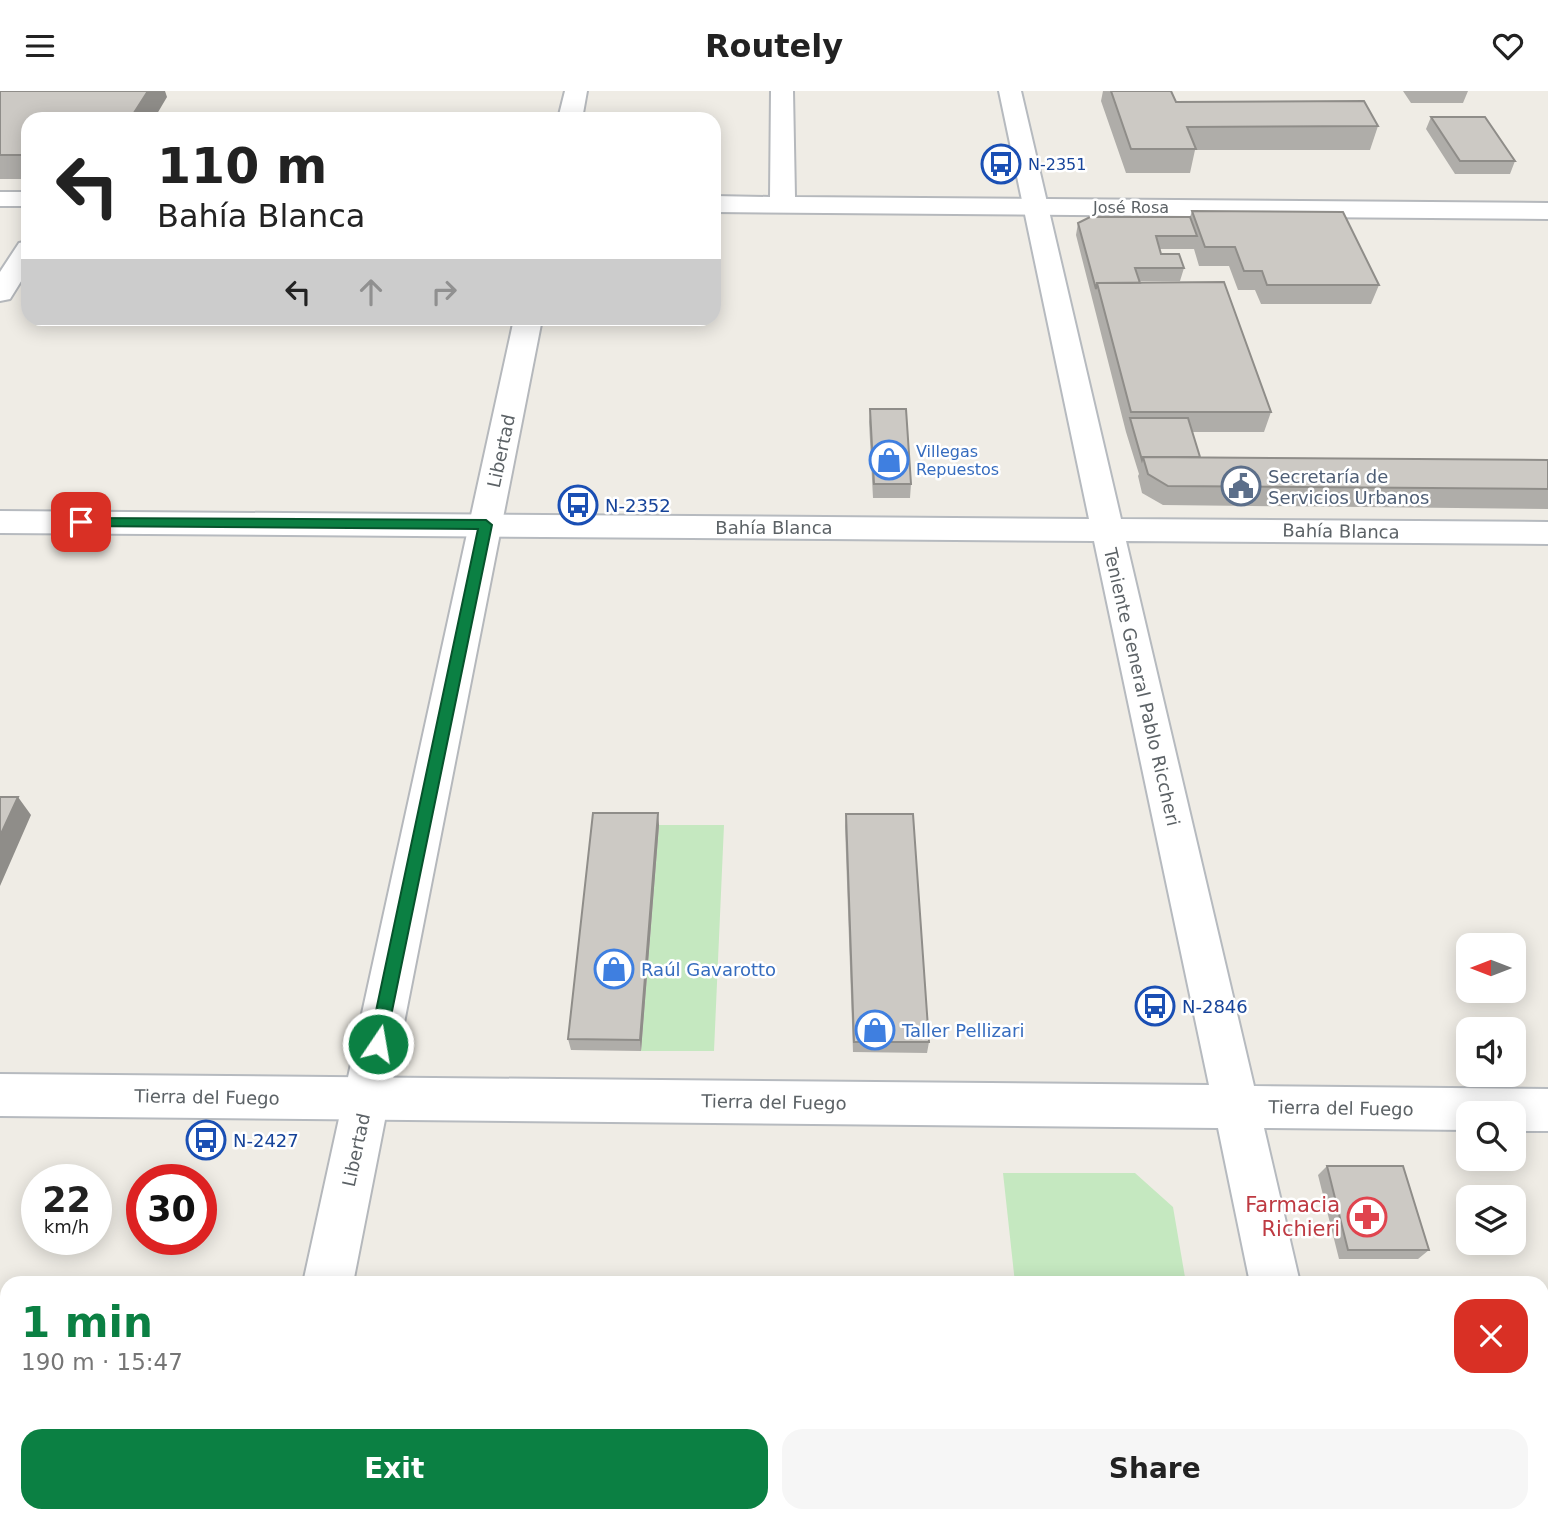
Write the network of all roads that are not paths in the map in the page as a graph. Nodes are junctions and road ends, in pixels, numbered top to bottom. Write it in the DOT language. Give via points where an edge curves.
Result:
graph roads {
  1 [pos="576,91"];
  2 [pos="782,91"];
  3 [pos="1010,91"];
  4 [pos="572,112"];
  5 [pos="0,199"];
  6 [pos="21,199"];
  7 [pos="721,204"];
  8 [pos="783,205"];
  9 [pos="1034,207"];
  10 [pos="1548,211"];
  11 [pos="21,260"];
  12 [pos="0,293"];
  13 [pos="527,326"];
  14 [pos="0,522"];
  15 [pos="486,525"];
  16 [pos="1106,529"];
  17 [pos="1548,533"];
  18 [pos="0,1095"];
  19 [pos="367,1098"];
  20 [pos="1236,1107"];
  21 [pos="1548,1110"];
  22 [pos="329,1276"];
  23 [pos="1273,1276"];
  1 -- 4 [label="street"];
  2 -- 8 [label="street"];
  3 -- 9 [label="street, Teniente General Pablo Riccheri"];
  5 -- 6 [label="street"];
  7 -- 8 [label="street, José Rosa"];
  8 -- 9 [label="street, José Rosa"];
  9 -- 10 [label="street, José Rosa"];
  9 -- 16 [label="street, Teniente General Pablo Riccheri"];
  11 -- 12 [label="street"];
  13 -- 15 [label="street, Libertad"];
  14 -- 15 [label="street, Bahía Blanca"];
  15 -- 16 [label="street, Bahía Blanca"];
  15 -- 19 [label="street, Libertad"];
  16 -- 17 [label="street, Bahía Blanca"];
  16 -- 20 [label="street, Teniente General Pablo Riccheri"];
  18 -- 19 [label="street, Tierra del Fuego"];
  19 -- 20 [label="street, Tierra del Fuego"];
  19 -- 22 [label="street, Libertad"];
  20 -- 21 [label="street, Tierra del Fuego"];
  20 -- 23 [label="street, Teniente General Pablo Riccheri"];
}
